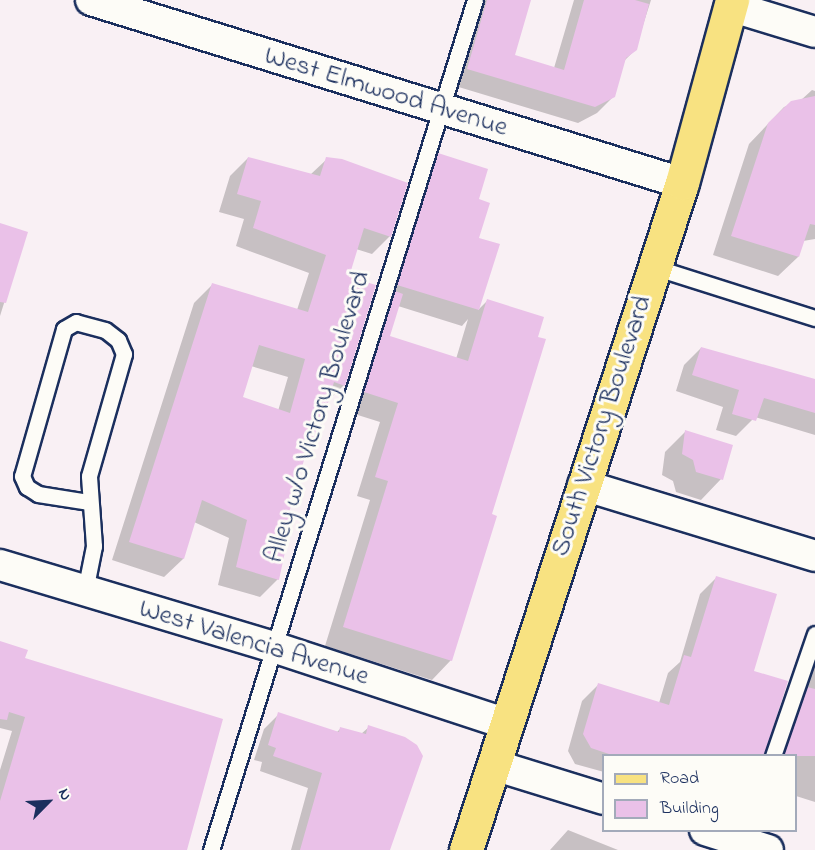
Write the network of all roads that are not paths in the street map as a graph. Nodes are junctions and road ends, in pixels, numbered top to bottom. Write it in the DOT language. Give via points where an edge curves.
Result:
graph roads {
  1 [pos="91,0"];
  2 [pos="474,0"];
  3 [pos="731,3"];
  4 [pos="815,32"];
  5 [pos="441,108"];
  6 [pos="682,183"];
  7 [pos="654,267"];
  8 [pos="815,318"];
  9 [pos="583,485"];
  10 [pos="89,502"];
  11 [pos="815,556"];
  12 [pos="0,565"];
  13 [pos="85,591"];
  14 [pos="815,634"];
  15 [pos="273,647"];
  16 [pos="507,724"];
  17 [pos="775,754"];
  18 [pos="494,765"];
  19 [pos="602,799"];
  20 [pos="709,832"];
  21 [pos="750,843"];
  22 [pos="211,850"];
  23 [pos="466,850"];
  1 -- 5 [label="street, West Elmwood Avenue"];
  2 -- 5 [label="lane, Alley w/o Victory Boulevard"];
  3 -- 4 [label="street"];
  3 -- 6 [label="main road, South Victory Boulevard"];
  5 -- 6 [label="street, West Elmwood Avenue"];
  5 -- 15 [label="lane, Alley w/o Victory Boulevard"];
  6 -- 7 [label="main road, South Victory Boulevard"];
  7 -- 8 [label="lane"];
  7 -- 9 [label="main road, South Victory Boulevard"];
  9 -- 11 [label="street"];
  9 -- 16 [label="main road, South Victory Boulevard"];
  10 -- 10 [label="lane" via="89,476 124,354 118,340 105,330 76,322 64,329 22,476 27,487 38,494"];
  10 -- 13 [label="lane" via="94,546"];
  12 -- 13 [label="street, West Valencia Avenue"];
  13 -- 15 [label="street, West Valencia Avenue"];
  14 -- 17 [label="lane"];
  15 -- 16 [label="street, West Valencia Avenue"];
  15 -- 22 [label="lane, Alley w/o Victory Boulevard"];
  16 -- 18 [label="main road, South Victory Boulevard"];
  18 -- 19 [label="street"];
  18 -- 23 [label="main road, South Victory Boulevard"];
  20 -- 21 [label="street"];
}
